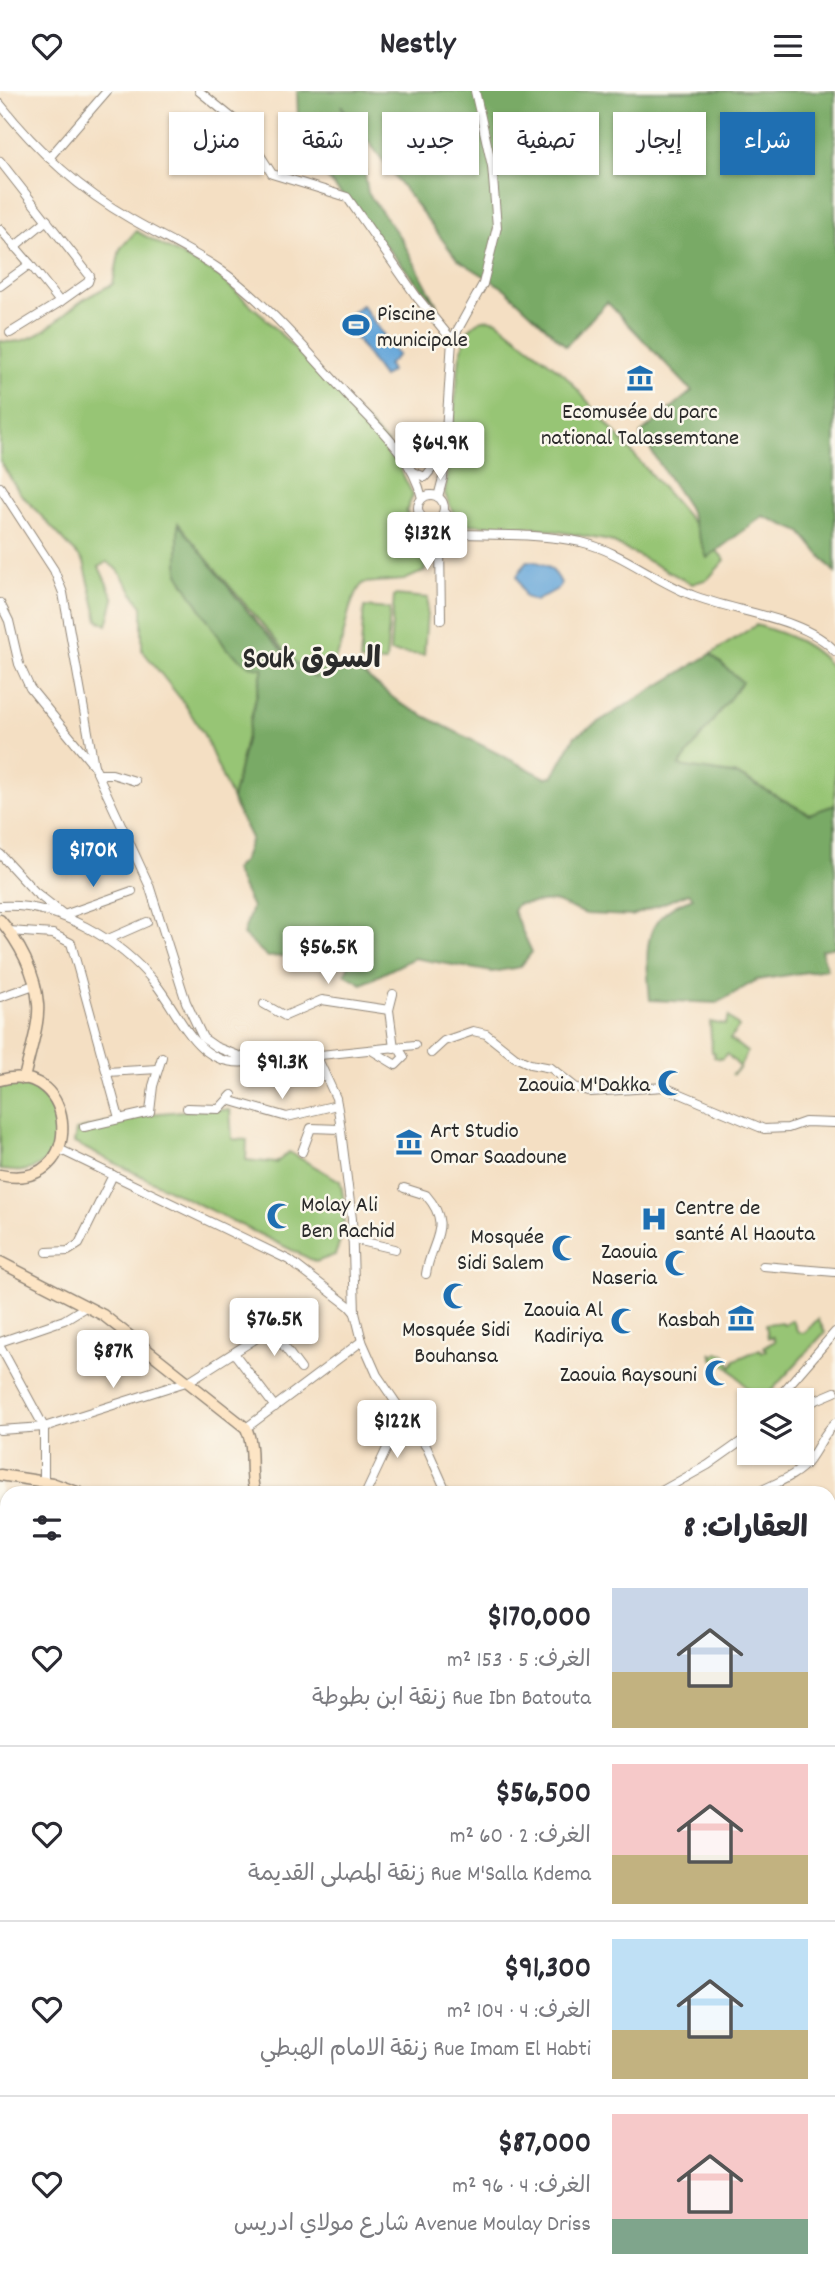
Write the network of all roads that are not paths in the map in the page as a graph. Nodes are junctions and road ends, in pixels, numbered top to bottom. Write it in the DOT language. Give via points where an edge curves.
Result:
graph roads {
  1 [pos="199,91"];
  2 [pos="475,91"];
  3 [pos="102,93"];
  4 [pos="0,104"];
  5 [pos="49,158"];
  6 [pos="0,161"];
  7 [pos="47,220"];
  8 [pos="0,229"];
  9 [pos="14,247"];
  10 [pos="30,264"];
  11 [pos="0,286"];
  12 [pos="60,302"];
  13 [pos="10,333"];
  14 [pos="452,339"];
  15 [pos="445,453"];
  16 [pos="412,471"];
  17 [pos="0,487"];
  18 [pos="438,497"];
  19 [pos="422,498"];
  20 [pos="444,511"];
  21 [pos="432,521"];
  22 [pos="464,534"];
  23 [pos="440,544"];
  24 [pos="0,603"];
  25 [pos="441,620"];
  26 [pos="835,651"];
  27 [pos="94,766"];
  28 [pos="100,774"];
  29 [pos="135,781"];
  30 [pos="0,854"];
  31 [pos="132,891"];
  32 [pos="0,906"];
  33 [pos="66,917"];
  34 [pos="0,920"];
  35 [pos="147,922"];
  36 [pos="9,931"];
  37 [pos="106,940"];
  38 [pos="34,985"];
  39 [pos="393,994"];
  40 [pos="0,997"];
  41 [pos="264,1004"];
  42 [pos="389,1010"];
  43 [pos="415,1045"];
  44 [pos="396,1048"];
  45 [pos="373,1051"];
  46 [pos="431,1053"];
  47 [pos="162,1057"];
  48 [pos="317,1057"];
  49 [pos="251,1062"];
  50 [pos="158,1069"];
  51 [pos="107,1072"];
  52 [pos="24,1079"];
  53 [pos="0,1080"];
  54 [pos="337,1105"];
  55 [pos="187,1108"];
  56 [pos="119,1118"];
  57 [pos="835,1123"];
  58 [pos="84,1127"];
  59 [pos="340,1129"];
  60 [pos="59,1149"];
  61 [pos="302,1153"];
  62 [pos="0,1175"];
  63 [pos="113,1175"];
  64 [pos="404,1188"];
  65 [pos="352,1239"];
  66 [pos="395,1249"];
  67 [pos="47,1252"];
  68 [pos="0,1262"];
  69 [pos="763,1266"];
  70 [pos="835,1272"];
  71 [pos="426,1274"];
  72 [pos="298,1304"];
  73 [pos="88,1306"];
  74 [pos="355,1313"];
  75 [pos="271,1329"];
  76 [pos="835,1332"];
  77 [pos="362,1341"];
  78 [pos="0,1344"];
  79 [pos="234,1353"];
  80 [pos="301,1369"];
  81 [pos="189,1381"];
  82 [pos="786,1388"];
  83 [pos="835,1392"];
  84 [pos="814,1401"];
  85 [pos="275,1407"];
  86 [pos="403,1414"];
  87 [pos="835,1423"];
  88 [pos="44,1427"];
  89 [pos="246,1428"];
  90 [pos="0,1430"];
  91 [pos="737,1444"];
  92 [pos="0,1475"];
  93 [pos="44,1482"];
  94 [pos="57,1486"];
  95 [pos="253,1486"];
  96 [pos="369,1486"];
  97 [pos="444,1486"];
  98 [pos="670,1486"];
  99 [pos="769,1486"];
  1 -- 14 [label="street" via="241,125 272,174 347,197"];
  2 -- 14 [label="street" via="492,166 497,227 483,284"];
  3 -- 5 [label="street"];
  4 -- 5 [label="street"];
  5 -- 16 [label="street" via="96,198 197,254 251,295 385,435"];
  6 -- 7 [label="street"];
  7 -- 9 [label="street"];
  7 -- 12 [label="street" via="90,276"];
  8 -- 9 [label="street"];
  9 -- 10 [label="street"];
  10 -- 11 [label="street"];
  10 -- 12 [label="street"];
  12 -- 13 [label="street"];
  14 -- 15 [label="street"];
  15 -- 16 [label="street" via="425,477"];
  15 -- 18 [label="street"];
  16 -- 19 [label="street"];
  17 -- 27 [label="street" via="54,569 63,593"];
  18 -- 19 [label="street"];
  18 -- 20 [label="street"];
  19 -- 21 [label="street" via="418,513"];
  20 -- 21 [label="street"];
  20 -- 22 [label="street"];
  21 -- 23 [label="street"];
  22 -- 23 [label="street" via="448,535"];
  22 -- 26 [label="street" via="557,538 598,547 690,594 814,635"];
  23 -- 25 [label="street"];
  24 -- 27 [label="street" via="30,688"];
  27 -- 28 [label="street"];
  28 -- 29 [label="street"];
  28 -- 49 [label="street" via="149,885 198,1031 209,1044"];
  30 -- 33 [label="street"];
  31 -- 33 [label="street"];
  32 -- 33 [label="street"];
  33 -- 37 [label="street"];
  34 -- 36 [label="street"];
  35 -- 37 [label="street"];
  36 -- 38 [label="street"];
  36 -- 51 [label="street" via="53,935 71,943"];
  37 -- 49 [label="street" via="155,983 197,1044 227,1060"];
  38 -- 40 [label="street"];
  38 -- 52 [label="street" via="38,1009"];
  39 -- 42 [label="street"];
  41 -- 42 [label="street" via="285,1016 322,1000"];
  42 -- 44 [label="street"];
  43 -- 44 [label="street"];
  44 -- 45 [label="street"];
  44 -- 45 [label="street" via="404,1057 396,1065"];
  45 -- 48 [label="street"];
  46 -- 57 [label="street" via="444,1041 473,1031 486,1034 515,1057 551,1068 575,1087 591,1092 664,1087 764,1129 805,1122"];
  47 -- 50 [label="street"];
  48 -- 49 [label="street"];
  48 -- 54 [label="street"];
  50 -- 51 [label="street"];
  50 -- 56 [label="street" via="150,1112"];
  51 -- 56 [label="street"];
  52 -- 53 [label="street"];
  52 -- 60 [label="street" via="43,1087 57,1102 63,1121"];
  54 -- 55 [label="street" via="287,1117 230,1097 219,1109"];
  54 -- 59 [label="street"];
  56 -- 58 [label="street"];
  59 -- 61 [label="street" via="311,1128"];
  59 -- 65 [label="street"];
  60 -- 62 [label="street" via="31,1174"];
  60 -- 63 [label="street"];
  63 -- 67 [label="street" via="79,1244 68,1251"];
  63 -- 74 [label="street" via="289,1260"];
  64 -- 71 [label="street" via="426,1195 438,1211 441,1225"];
  65 -- 66 [label="street"];
  65 -- 74 [label="street"];
  68 -- 73 [label="street"];
  69 -- 70 [label="street"];
  72 -- 75 [label="street"];
  73 -- 78 [label="street"];
  73 -- 81 [label="street"];
  74 -- 77 [label="street"];
  75 -- 79 [label="street"];
  75 -- 80 [label="street"];
  76 -- 82 [label="street"];
  77 -- 85 [label="street"];
  77 -- 86 [label="street" via="377,1375"];
  78 -- 88 [label="street"];
  79 -- 81 [label="street"];
  79 -- 85 [label="street"];
  81 -- 88 [label="street"];
  81 -- 89 [label="street"];
  83 -- 84 [label="street"];
  85 -- 89 [label="street"];
  86 -- 96 [label="street"];
  86 -- 97 [label="street" via="427,1448"];
  87 -- 99 [label="street" via="818,1441 809,1461"];
  88 -- 90 [label="street"];
  88 -- 93 [label="street"];
  89 -- 95 [label="street"];
  91 -- 98 [label="street"];
  92 -- 93 [label="street"];
  93 -- 94 [label="street"];
}
